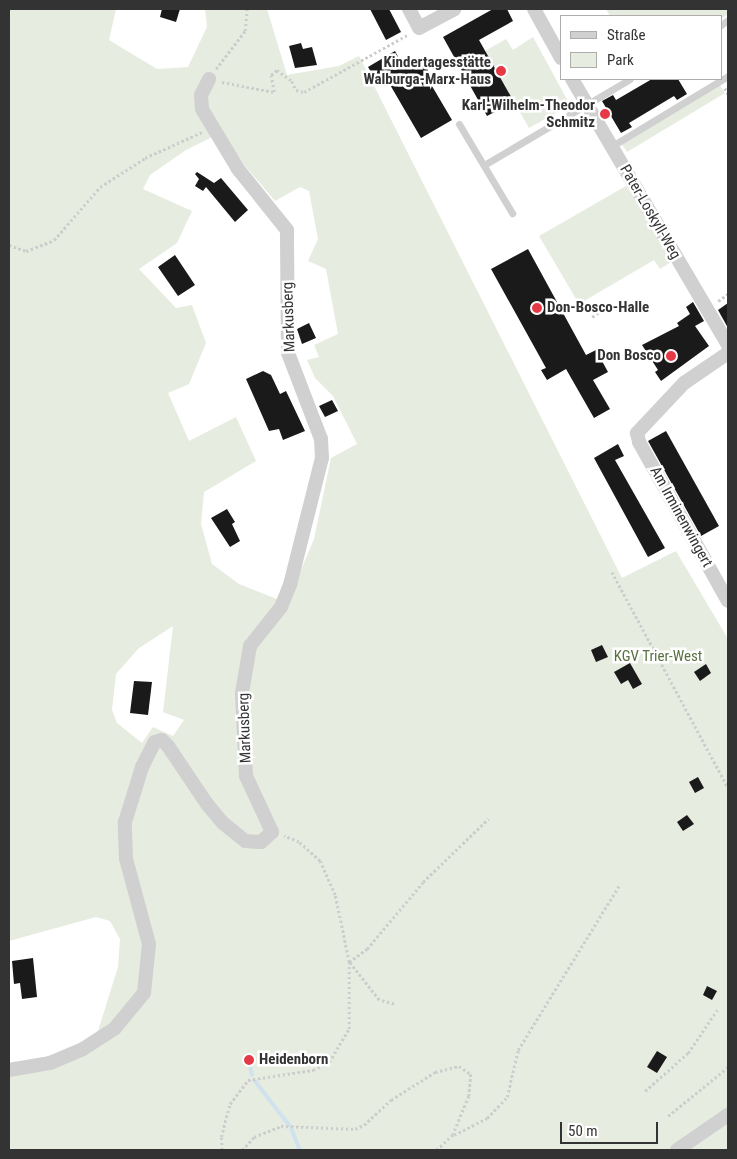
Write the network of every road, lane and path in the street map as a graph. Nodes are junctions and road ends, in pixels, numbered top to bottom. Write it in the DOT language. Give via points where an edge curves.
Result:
graph roads {
  1 [pos="248,9"];
  2 [pos="409,9"];
  3 [pos="454,9"];
  4 [pos="534,9"];
  5 [pos="419,28"];
  6 [pos="560,56"];
  7 [pos="209,79"];
  8 [pos="573,80"];
  9 [pos="628,80"];
  10 [pos="721,80"];
  11 [pos="586,105"];
  12 [pos="459,124"];
  13 [pos="213,127"];
  14 [pos="612,146"];
  15 [pos="484,166"];
  16 [pos="512,213"];
  17 [pos="9,245"];
  18 [pos="609,305"];
  19 [pos="592,317"];
  20 [pos="728,345"];
  21 [pos="728,353"];
  22 [pos="612,572"];
  23 [pos="728,601"];
  24 [pos="728,787"];
  25 [pos="488,820"];
  26 [pos="272,832"];
  27 [pos="620,884"];
  28 [pos="349,962"];
  29 [pos="394,1004"];
  30 [pos="717,1010"];
  31 [pos="728,1067"];
  32 [pos="9,1070"];
  33 [pos="645,1091"];
  34 [pos="728,1115"];
  35 [pos="668,1116"];
  36 [pos="453,1135"];
  37 [pos="222,1150"];
  38 [pos="242,1150"];
  39 [pos="438,1150"];
  40 [pos="677,1150"];
  1 -- 7 [label="path" via="245,31"];
  2 -- 5 [label="street"];
  3 -- 5 [label="street"];
  4 -- 6 [label="street"];
  5 -- 7 [label="path" via="304,92 296,90 292,81 278,70 271,75 275,89 270,93 262,88"];
  7 -- 13 [label="street, Markusberg" via="201,95 202,109"];
  8 -- 11 [label="street, Pater-Loskyll-Weg"];
  9 -- 11 [label="lane"];
  10 -- 14 [label="lane"];
  11 -- 14 [label="street, Pater-Loskyll-Weg"];
  11 -- 15 [label="lane"];
  12 -- 15 [label="lane"];
  13 -- 17 [label="path" via="145,158 100,187 54,240 26,250"];
  13 -- 26 [label="street, Markusberg" via="238,169 287,230 288,352 321,439 322,458 290,585 281,607 250,646 242,693 246,776"];
  14 -- 20 [label="street, Pater-Loskyll-Weg"];
  15 -- 16 [label="lane"];
  18 -- 19 [label="path"];
  21 -- 23 [label="street, Am Irminenwingert" via="684,383 637,433 639,442"];
  22 -- 24 [label="path"];
  25 -- 28 [label="path" via="423,882 367,949"];
  26 -- 28 [label="path" via="299,842 320,861 335,895"];
  26 -- 32 [label="street" via="261,842 245,841 207,804 168,746 162,740 155,742 142,767 125,822 126,858 150,944 144,993 115,1028 83,1049 50,1063"];
  27 -- 36 [label="path" via="518,1050 507,1097 487,1118"];
  28 -- 29 [label="path" via="379,1000"];
  28 -- 37 [label="path" via="351,1012 349,1029 341,1047 329,1062 313,1070 261,1075 248,1080 230,1104 221,1137"];
  30 -- 33 [label="path" via="688,1053"];
  31 -- 35 [label="path"];
  34 -- 40 [label="street"];
  36 -- 38 [label="path" via="471,1083 471,1074 460,1066 435,1072 391,1100 364,1125 355,1129 281,1126 254,1137"];
  36 -- 39 [label="path"];
}
